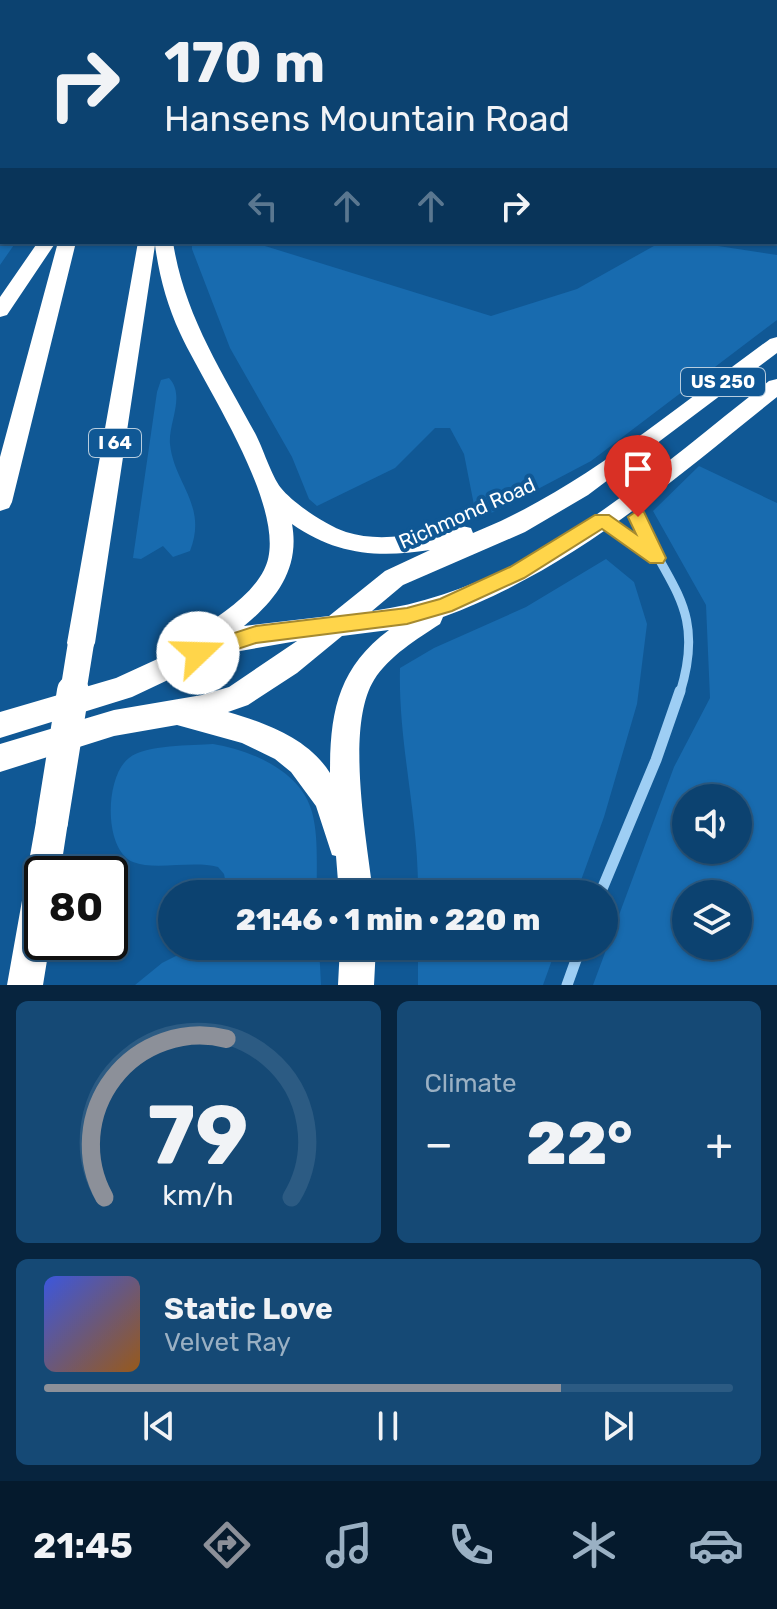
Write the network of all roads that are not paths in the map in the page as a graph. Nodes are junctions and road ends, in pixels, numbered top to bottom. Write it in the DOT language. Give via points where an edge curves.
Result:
graph roads {
  1 [pos="46,244"];
  2 [pos="66,244"];
  3 [pos="147,244"];
  4 [pos="164,244"];
  5 [pos="0,311"];
  6 [pos="777,343"];
  7 [pos="777,386"];
  8 [pos="615,464"];
  9 [pos="271,492"];
  10 [pos="635,497"];
  11 [pos="0,502"];
  12 [pos="602,520"];
  13 [pos="516,526"];
  14 [pos="656,558"];
  15 [pos="445,606"];
  16 [pos="338,624"];
  17 [pos="165,669"];
  18 [pos="171,713"];
  19 [pos="0,725"];
  20 [pos="0,758"];
  21 [pos="46,856"];
  22 [pos="353,880"];
  23 [pos="355,880"];
  24 [pos="606,880"];
  25 [pos="29,960"];
  26 [pos="357,960"];
  27 [pos="576,960"];
  28 [pos="25,985"];
  29 [pos="356,985"];
  30 [pos="567,985"];
  1 -- 5 [label="highway"];
  2 -- 11 [label="highway"];
  3 -- 21 [label="highway, I 64, bridge"];
  4 -- 9 [label="highway" via="190,334"];
  6 -- 8 [label="highway, Richmond Road / US 250"];
  7 -- 10 [label="highway, Richmond Road / US 250"];
  8 -- 12 [label="highway" via="597,504"];
  8 -- 13 [label="highway, Richmond Road / US 250"];
  9 -- 13 [label="highway" via="312,529 359,545 401,546"];
  9 -- 17 [label="highway" via="285,542 275,575 244,610"];
  10 -- 12 [label="highway, Richmond Road / US 250"];
  10 -- 14 [label="street" via="639,523"];
  12 -- 14 [label="street"];
  12 -- 15 [label="highway, Richmond Road / US 250" via="517,572"];
  13 -- 16 [label="highway, Richmond Road / US 250" via="410,569"];
  14 -- 24 [label="street" via="686,609 690,654"];
  15 -- 16 [label="highway, Richmond Road / US 250"];
  15 -- 23 [label="highway" via="381,651 351,698 345,733"];
  16 -- 17 [label="highway, Richmond Road / US 250" via="239,638"];
  16 -- 18 [label="highway, Richmond Road / US 250" via="238,696"];
  17 -- 19 [label="highway, Richmond Road / US 250" via="113,692"];
  18 -- 20 [label="highway, Richmond Road / US 250" via="114,723"];
  18 -- 22 [label="highway" via="248,729 294,756 327,795"];
  25 -- 28 [label="highway"];
  26 -- 29 [label="highway"];
  27 -- 30 [label="street"];
}
